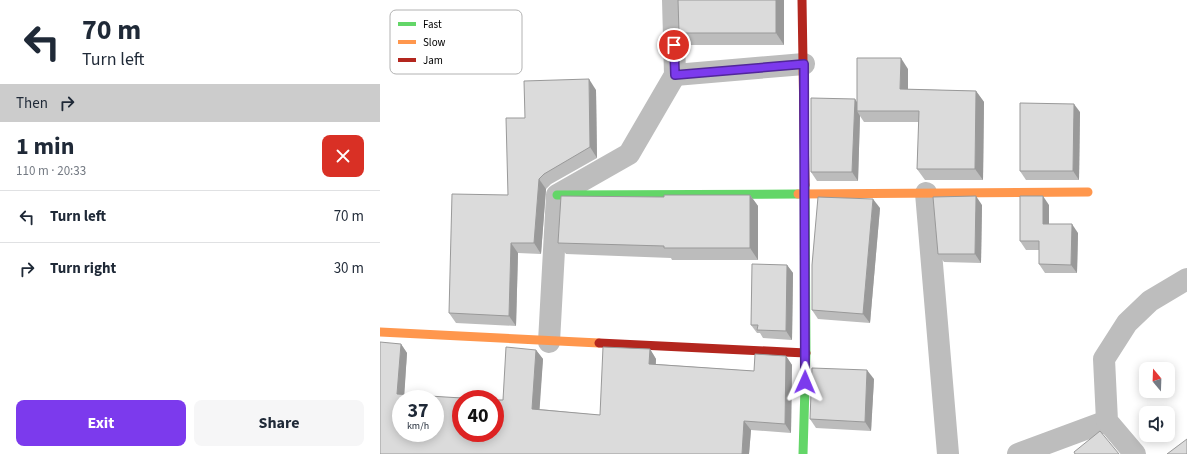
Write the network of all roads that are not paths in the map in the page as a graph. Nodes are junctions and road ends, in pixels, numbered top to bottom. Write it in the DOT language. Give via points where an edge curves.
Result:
graph roads {
  1 [pos="672,0"];
  2 [pos="802,0"];
  3 [pos="804,64"];
  4 [pos="675,75"];
  5 [pos="1088,192"];
  6 [pos="926,193"];
  7 [pos="804,194"];
  8 [pos="557,195"];
  9 [pos="1187,279"];
  10 [pos="380,332"];
  11 [pos="549,342"];
  12 [pos="806,354"];
  13 [pos="1107,420"];
  14 [pos="803,454"];
  15 [pos="948,454"];
  16 [pos="1018,454"];
  17 [pos="1135,454"];
  1 -- 4 [label="street"];
  2 -- 3 [label="street"];
  3 -- 4 [label="street"];
  3 -- 7 [label="street"];
  4 -- 8 [label="street" via="629,154"];
  5 -- 6 [label="street"];
  6 -- 7 [label="street"];
  6 -- 15 [label="street"];
  7 -- 8 [label="street"];
  7 -- 12 [label="street"];
  8 -- 11 [label="street"];
  9 -- 13 [label="street" via="1150,301 1127,323 1104,360"];
  10 -- 11 [label="street"];
  11 -- 12 [label="street"];
  12 -- 14 [label="street"];
  13 -- 16 [label="street"];
  13 -- 17 [label="street"];
}
